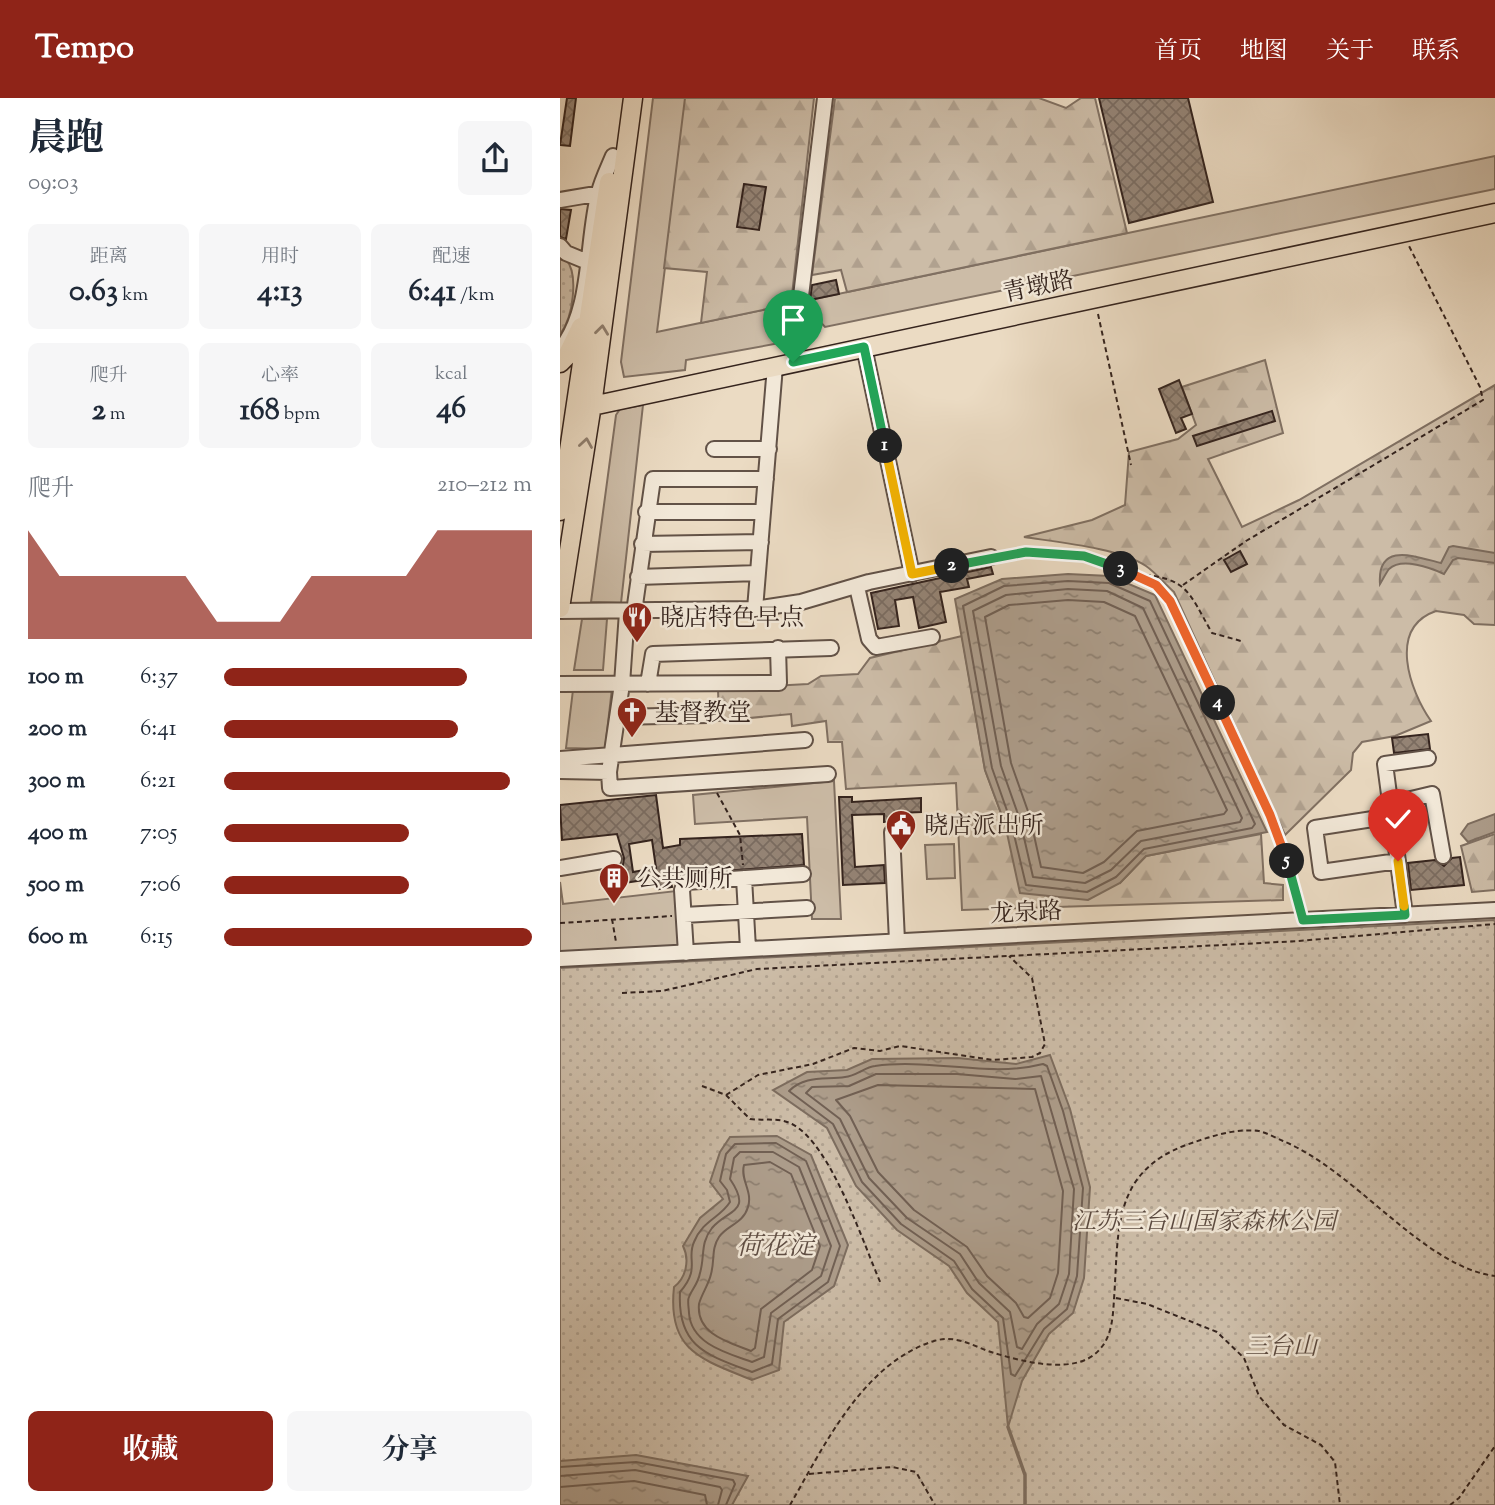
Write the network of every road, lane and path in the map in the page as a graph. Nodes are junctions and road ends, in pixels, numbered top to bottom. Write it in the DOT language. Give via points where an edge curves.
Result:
graph roads {
  1 [pos="621,98"];
  2 [pos="633,98"];
  3 [pos="825,98"];
  4 [pos="608,193"];
  5 [pos="560,200"];
  6 [pos="1495,213"];
  7 [pos="1403,234"];
  8 [pos="560,246"];
  9 [pos="597,268"];
  10 [pos="1094,299"];
  11 [pos="864,347"];
  12 [pos="560,350"];
  13 [pos="793,362"];
  14 [pos="560,363"];
  15 [pos="775,366"];
  16 [pos="578,408"];
  17 [pos="714,449"];
  18 [pos="769,449"];
  19 [pos="1131,465"];
  20 [pos="766,479"];
  21 [pos="560,503"];
  22 [pos="646,512"];
  23 [pos="763,512"];
  24 [pos="761,542"];
  25 [pos="642,544"];
  26 [pos="991,557"];
  27 [pos="758,573"];
  28 [pos="912,574"];
  29 [pos="1135,574"];
  30 [pos="638,577"];
  31 [pos="1183,585"];
  32 [pos="857,587"];
  33 [pos="560,609"];
  34 [pos="755,609"];
  35 [pos="630,612"];
  36 [pos="932,637"];
  37 [pos="1241,641"];
  38 [pos="831,648"];
  39 [pos="778,649"];
  40 [pos="560,684"];
  41 [pos="622,684"];
  42 [pos="648,684"];
  43 [pos="708,715"];
  44 [pos="617,717"];
  45 [pos="805,740"];
  46 [pos="611,755"];
  47 [pos="1428,758"];
  48 [pos="560,759"];
  49 [pos="560,771"];
  50 [pos="609,772"];
  51 [pos="828,774"];
  52 [pos="715,781"];
  53 [pos="1391,810"];
  54 [pos="892,832"];
  55 [pos="1443,856"];
  56 [pos="614,859"];
  57 [pos="1398,861"];
  58 [pos="560,868"];
  59 [pos="803,874"];
  60 [pos="744,878"];
  61 [pos="807,908"];
  62 [pos="1495,910"];
  63 [pos="746,912"];
  64 [pos="684,915"];
  65 [pos="1405,915"];
  66 [pos="612,919"];
  67 [pos="1303,920"];
  68 [pos="560,923"];
  69 [pos="1495,924"];
  70 [pos="897,941"];
  71 [pos="748,949"];
  72 [pos="686,953"];
  73 [pos="1008,955"];
  74 [pos="615,956"];
  75 [pos="560,959"];
  76 [pos="622,993"];
  77 [pos="702,1086"];
  78 [pos="726,1095"];
  79 [pos="1495,1276"];
  80 [pos="881,1284"];
  81 [pos="1114,1298"];
  82 [pos="1495,1446"];
  83 [pos="808,1474"];
  84 [pos="790,1505"];
  85 [pos="935,1505"];
  86 [pos="1340,1505"];
  87 [pos="1450,1505"];
  1 -- 4 [label="main road"];
  2 -- 4 [label="main road"];
  3 -- 13 [label="street"];
  4 -- 5 [label="street"];
  4 -- 9 [label="main road"];
  6 -- 7 [label="main road, 青墩路"];
  7 -- 10 [label="main road, 青墩路"];
  7 -- 31 [label="path" via="1483,400 1246,541"];
  8 -- 9 [label="street"];
  9 -- 12 [label="street" via="572,334"];
  9 -- 14 [label="main road" via="578,337"];
  9 -- 16 [label="main road"];
  10 -- 11 [label="main road, 青墩路"];
  10 -- 19 [label="path"];
  11 -- 13 [label="main road, 青墩路"];
  11 -- 28 [label="street"];
  13 -- 15 [label="main road, 青墩路"];
  15 -- 16 [label="main road, 青墩路"];
  15 -- 18 [label="street"];
  16 -- 21 [label="main road"];
  33 -- 16 [label="main road, one-way"];
  17 -- 18 [label="street"];
  18 -- 20 [label="street"];
  20 -- 22 [label="street" via="653,479"];
  20 -- 23 [label="street"];
  22 -- 23 [label="street"];
  22 -- 25 [label="street"];
  23 -- 24 [label="street"];
  24 -- 25 [label="street"];
  24 -- 27 [label="street"];
  25 -- 30 [label="street"];
  26 -- 28 [label="street"];
  26 -- 29 [label="path" via="1026,552 1084,556"];
  27 -- 30 [label="street"];
  27 -- 34 [label="street"];
  28 -- 32 [label="street"];
  29 -- 31 [label="path"];
  29 -- 67 [label="path" via="1156,585 1170,601 1270,815"];
  30 -- 35 [label="street"];
  31 -- 37 [label="path" via="1212,633"];
  32 -- 34 [label="street"];
  32 -- 36 [label="street" via="869,639 876,648"];
  33 -- 35 [label="street"];
  34 -- 35 [label="street"];
  35 -- 41 [label="street"];
  38 -- 39 [label="street"];
  39 -- 42 [label="street" via="653,654"];
  39 -- 42 [label="street" via="779,683"];
  40 -- 41 [label="street"];
  41 -- 42 [label="street"];
  41 -- 44 [label="street"];
  43 -- 44 [label="street"];
  44 -- 46 [label="street"];
  45 -- 46 [label="street"];
  46 -- 48 [label="street"];
  46 -- 50 [label="street"];
  47 -- 53 [label="street" via="1385,764"];
  49 -- 50 [label="street"];
  50 -- 52 [label="street" via="610,788"];
  51 -- 52 [label="street"];
  52 -- 60 [label="path" via="720,801 740,835"];
  53 -- 55 [label="street" via="1432,794"];
  53 -- 57 [label="street"];
  53 -- 57 [label="street" via="1315,828 1321,872"];
  54 -- 70 [label="street"];
  56 -- 58 [label="street"];
  57 -- 65 [label="street"];
  59 -- 60 [label="street"];
  60 -- 63 [label="street"];
  60 -- 64 [label="street" via="686,882 682,890"];
  61 -- 63 [label="street"];
  62 -- 65 [label="street, 龙泉路"];
  63 -- 64 [label="street"];
  63 -- 71 [label="street"];
  64 -- 66 [label="path"];
  64 -- 72 [label="street"];
  65 -- 67 [label="street, 龙泉路"];
  66 -- 68 [label="path"];
  66 -- 74 [label="path"];
  67 -- 70 [label="street, 龙泉路"];
  69 -- 73 [label="path" via="1299,942"];
  70 -- 71 [label="street, 龙泉路"];
  71 -- 72 [label="street, 龙泉路"];
  72 -- 74 [label="street, 龙泉路"];
  73 -- 76 [label="path" via="757,970 662,991"];
  73 -- 78 [label="path" via="1032,978 1045,1044 1032,1057 993,1060 900,1046 880,1051 854,1048 813,1064 758,1075"];
  74 -- 75 [label="street, 龙泉路"];
  77 -- 78 [label="path"];
  78 -- 80 [label="path" via="750,1119 791,1124 819,1149"];
  79 -- 81 [label="path" via="1477,1274 1444,1259 1306,1150 1261,1131 1238,1131 1175,1149 1150,1164 1129,1187 1120,1222"];
  81 -- 83 [label="path" via="1108,1339 1087,1360 1074,1364 991,1352 955,1339 935,1341 905,1355 867,1387"];
  81 -- 86 [label="path" via="1147,1304 1217,1332 1244,1358 1259,1396 1284,1425 1321,1445 1335,1462"];
  82 -- 87 [label="path"];
  83 -- 84 [label="path"];
  83 -- 85 [label="path" via="892,1467 916,1472"];
}
